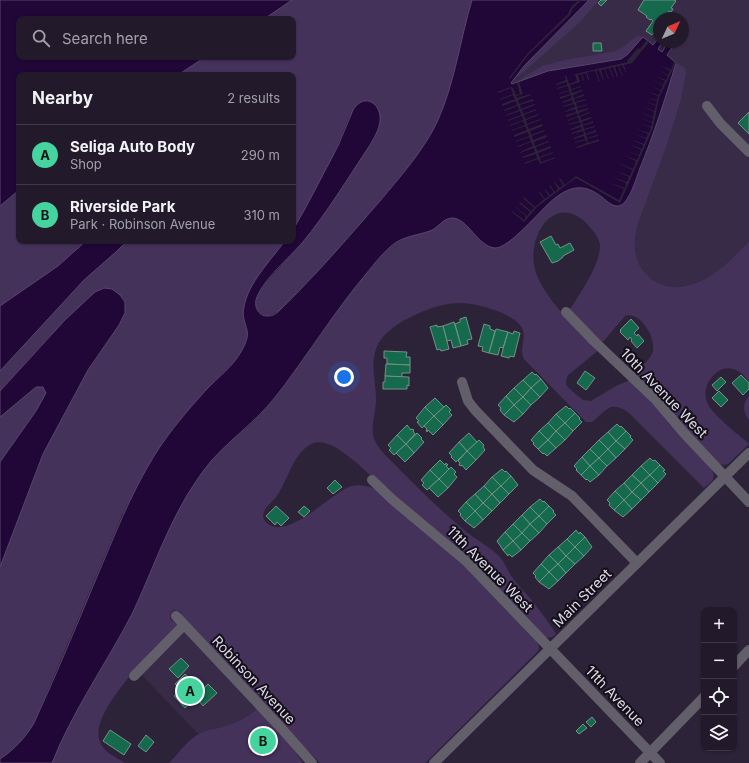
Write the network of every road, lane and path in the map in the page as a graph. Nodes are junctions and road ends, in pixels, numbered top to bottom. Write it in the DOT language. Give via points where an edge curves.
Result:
graph roads {
  1 [pos="707,106"];
  2 [pos="749,152"];
  3 [pos="566,312"];
  4 [pos="462,382"];
  5 [pos="749,453"];
  6 [pos="725,477"];
  7 [pos="372,480"];
  8 [pos="749,502"];
  9 [pos="638,563"];
  10 [pos="176,616"];
  11 [pos="184,625"];
  12 [pos="550,649"];
  13 [pos="749,650"];
  14 [pos="737,663"];
  15 [pos="134,676"];
  16 [pos="701,700"];
  17 [pos="650,753"];
  18 [pos="312,763"];
  19 [pos="434,763"];
  20 [pos="640,763"];
  21 [pos="660,763"];
  1 -- 2 [label="street"];
  3 -- 6 [label="street, 10th Avenue West" via="656,400"];
  4 -- 9 [label="street" via="469,402 480,416 533,470 572,496"];
  5 -- 6 [label="street, Main Street"];
  6 -- 8 [label="street, 10th Avenue West"];
  6 -- 9 [label="street, Main Street"];
  7 -- 12 [label="street, 11th Avenue West" via="392,500 461,557"];
  9 -- 12 [label="street, Main Street"];
  10 -- 11 [label="street, Robinson Avenue"];
  11 -- 15 [label="street"];
  11 -- 18 [label="street, Robinson Avenue"];
  12 -- 17 [label="street, 11th Avenue"];
  12 -- 19 [label="street, Main Street"];
  13 -- 14 [label="street"];
  16 -- 17 [label="street"];
  17 -- 20 [label="street"];
  17 -- 21 [label="street, 11th Avenue"];
}
